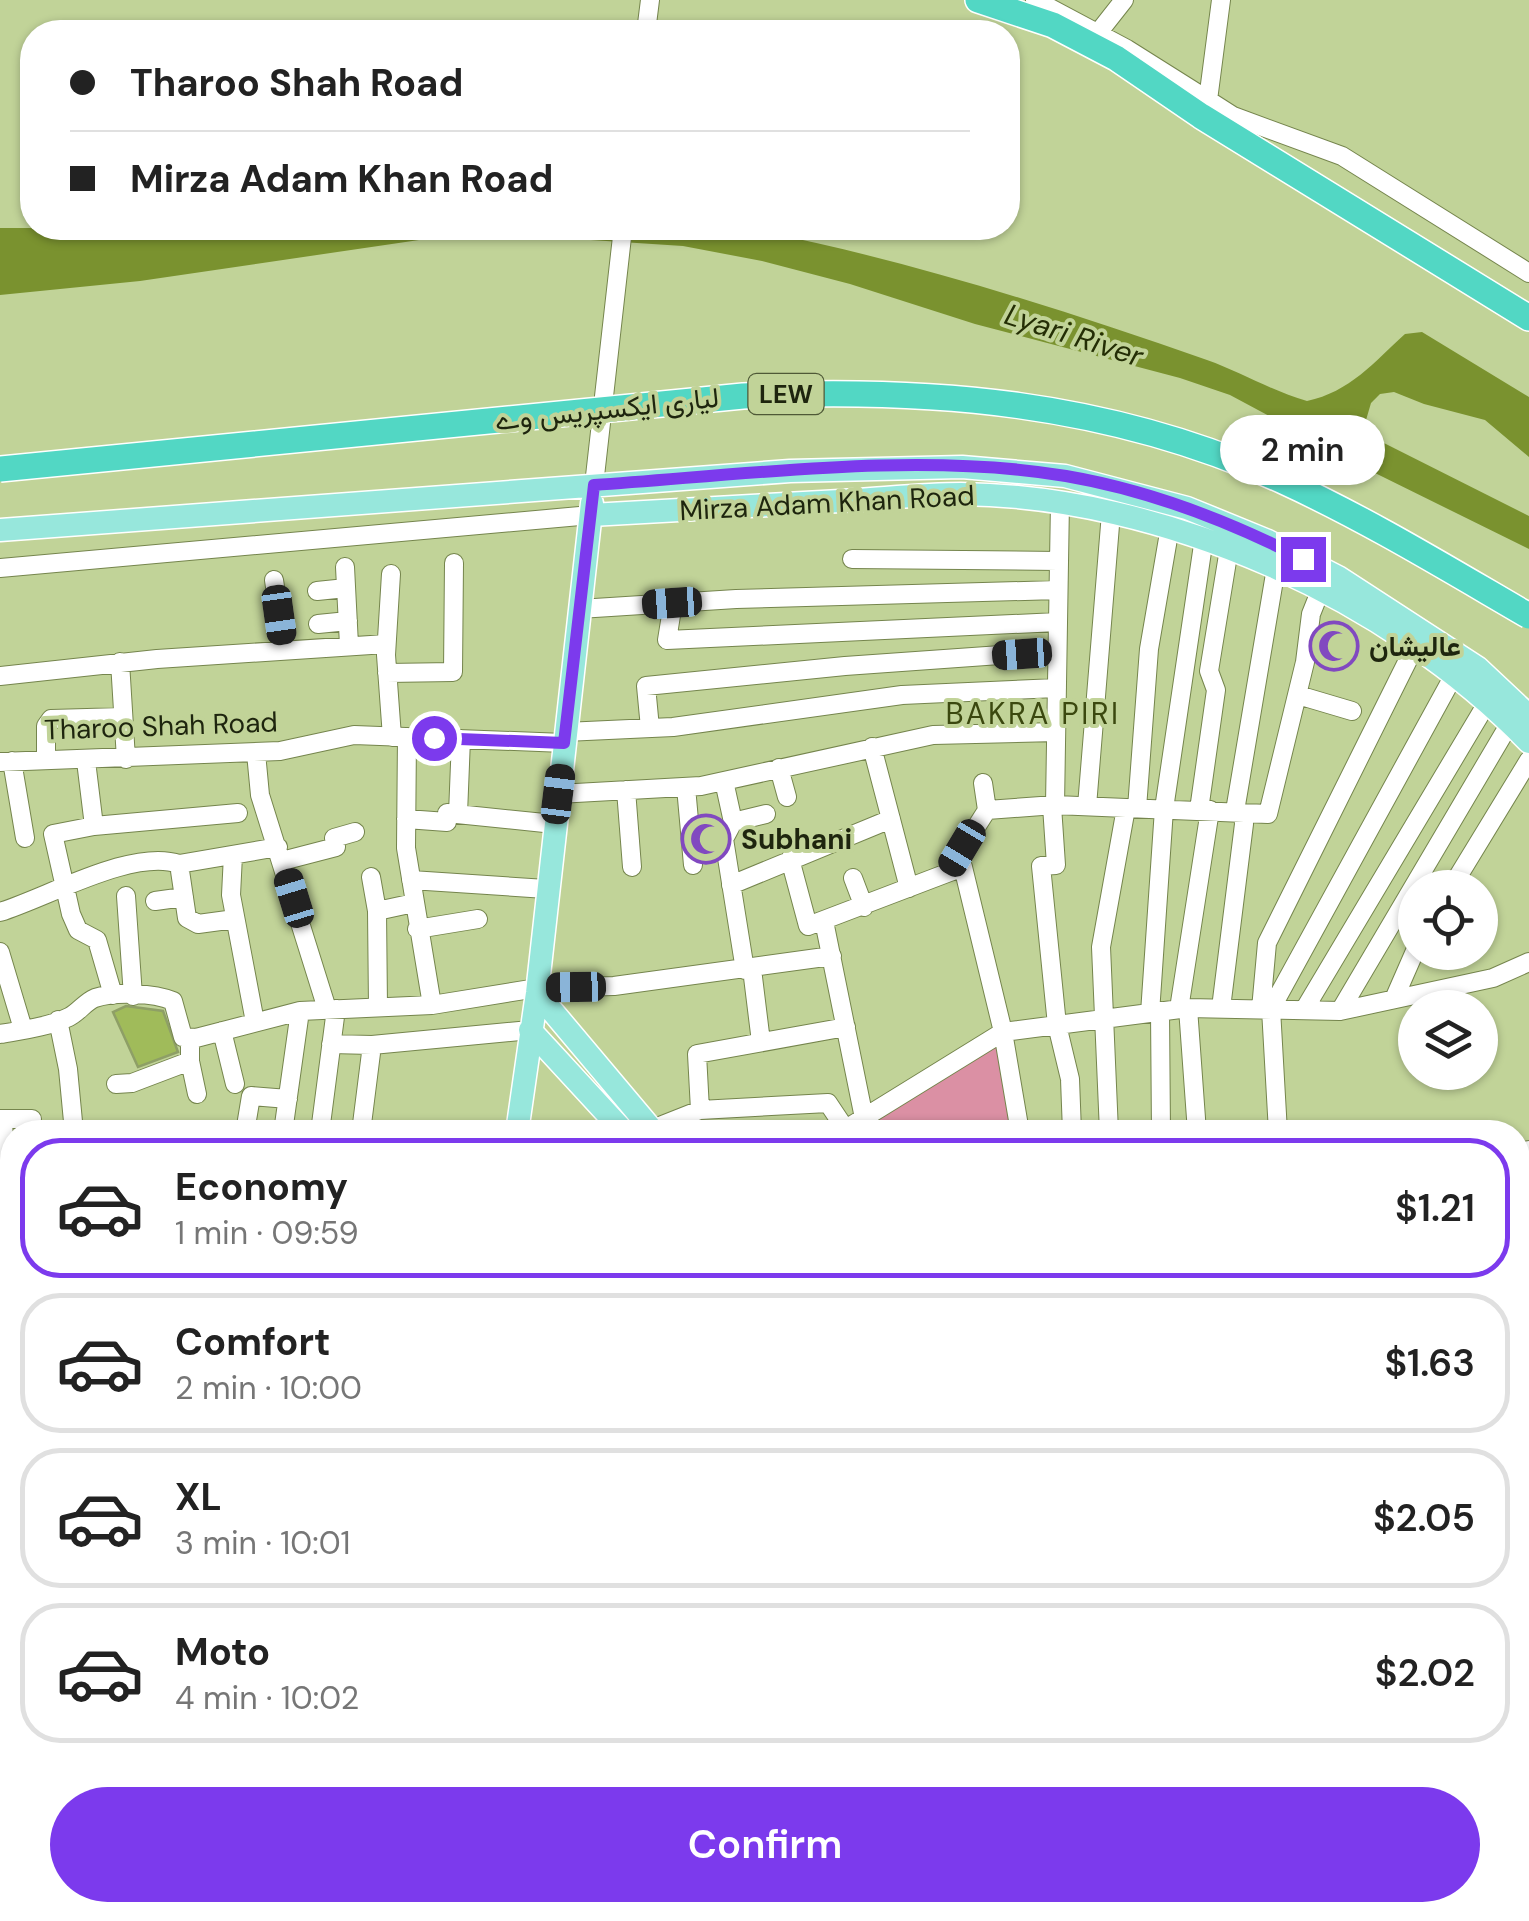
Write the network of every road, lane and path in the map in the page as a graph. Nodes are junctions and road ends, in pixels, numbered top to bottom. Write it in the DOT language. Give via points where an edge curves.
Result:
graph roads {
  1 [pos="978,0"];
  2 [pos="1035,0"];
  3 [pos="1124,0"];
  4 [pos="1222,0"];
  5 [pos="1098,33"];
  6 [pos="1208,100"];
  7 [pos="621,240"];
  8 [pos="1529,273"];
  9 [pos="1529,318"];
  10 [pos="0,469"];
  11 [pos="594,485"];
  12 [pos="1060,502"];
  13 [pos="1110,513"];
  14 [pos="591,515"];
  15 [pos="1170,527"];
  16 [pos="0,530"];
  17 [pos="1204,538"];
  18 [pos="1229,548"];
  19 [pos="852,560"];
  20 [pos="1058,561"];
  21 [pos="454,563"];
  22 [pos="346,567"];
  23 [pos="0,568"];
  24 [pos="1276,568"];
  25 [pos="390,574"];
  26 [pos="274,580"];
  27 [pos="346,588"];
  28 [pos="1321,589"];
  29 [pos="1058,590"];
  30 [pos="317,591"];
  31 [pos="881,595"];
  32 [pos="672,603"];
  33 [pos="579,608"];
  34 [pos="1529,616"];
  35 [pos="348,621"];
  36 [pos="1058,622"];
  37 [pos="318,624"];
  38 [pos="882,630"];
  39 [pos="386,644"];
  40 [pos="350,645"];
  41 [pos="1414,648"];
  42 [pos="284,650"];
  43 [pos="1057,651"];
  44 [pos="120,662"];
  45 [pos="387,673"];
  46 [pos="1454,675"];
  47 [pos="0,676"];
  48 [pos="1057,688"];
  49 [pos="1298,695"];
  50 [pos="1487,703"];
  51 [pos="1352,711"];
  52 [pos="124,717"];
  53 [pos="1520,720"];
  54 [pos="650,728"];
  55 [pos="1056,732"];
  56 [pos="399,737"];
  57 [pos="564,738"];
  58 [pos="461,740"];
  59 [pos="1529,742"];
  60 [pos="872,747"];
  61 [pos="256,752"];
  62 [pos="46,758"];
  63 [pos="126,759"];
  64 [pos="3,760"];
  65 [pos="86,760"];
  66 [pos="1529,760"];
  67 [pos="778,768"];
  68 [pos="724,780"];
  69 [pos="983,783"];
  70 [pos="686,787"];
  71 [pos="626,790"];
  72 [pos="558,794"];
  73 [pos="787,797"];
  74 [pos="1053,805"];
  75 [pos="1087,806"];
  76 [pos="1132,808"];
  77 [pos="1164,809"];
  78 [pos="987,810"];
  79 [pos="1205,810"];
  80 [pos="1239,812"];
  81 [pos="238,813"];
  82 [pos="458,814"];
  83 [pos="766,814"];
  84 [pos="406,819"];
  85 [pos="891,819"];
  86 [pos="733,822"];
  87 [pos="554,824"];
  88 [pos="94,826"];
  89 [pos="355,832"];
  90 [pos="24,838"];
  91 [pos="280,854"];
  92 [pos="233,855"];
  93 [pos="790,859"];
  94 [pos="179,864"];
  95 [pos="693,865"];
  96 [pos="632,867"];
  97 [pos="1462,870"];
  98 [pos="947,872"];
  99 [pos="371,877"];
  100 [pos="853,878"];
  101 [pos="411,880"];
  102 [pos="732,885"];
  103 [pos="909,888"];
  104 [pos="64,889"];
  105 [pos="546,890"];
  106 [pos="126,896"];
  107 [pos="184,897"];
  108 [pos="154,901"];
  109 [pos="414,903"];
  110 [pos="864,907"];
  111 [pos="377,911"];
  112 [pos="0,912"];
  113 [pos="235,919"];
  114 [pos="478,919"];
  115 [pos="824,920"];
  116 [pos="418,930"];
  117 [pos="0,952"];
  118 [pos="832,956"];
  119 [pos="1529,962"];
  120 [pos="748,970"];
  121 [pos="1407,970"];
  122 [pos="537,991"];
  123 [pos="113,995"];
  124 [pos="132,996"];
  125 [pos="1394,999"];
  126 [pos="432,1005"];
  127 [pos="378,1007"];
  128 [pos="1221,1008"];
  129 [pos="331,1009"];
  130 [pos="1266,1009"];
  131 [pos="1169,1010"];
  132 [pos="1304,1010"];
  133 [pos="1340,1010"];
  134 [pos="300,1011"];
  135 [pos="1107,1018"];
  136 [pos="58,1020"];
  137 [pos="255,1022"];
  138 [pos="1057,1025"];
  139 [pos="846,1027"];
  140 [pos="23,1030"];
  141 [pos="530,1030"];
  142 [pos="222,1031"];
  143 [pos="1003,1032"];
  144 [pos="0,1034"];
  145 [pos="190,1038"];
  146 [pos="760,1042"];
  147 [pos="331,1044"];
  148 [pos="372,1045"];
  149 [pos="190,1062"];
  150 [pos="293,1066"];
  151 [pos="328,1070"];
  152 [pos="116,1084"];
  153 [pos="236,1084"];
  154 [pos="197,1094"];
  155 [pos="288,1100"];
  156 [pos="700,1110"];
  157 [pos="864,1118"];
  158 [pos="2,1119"];
  159 [pos="32,1119"];
  160 [pos="73,1120"];
  161 [pos="247,1120"];
  162 [pos="285,1120"];
  163 [pos="322,1120"];
  164 [pos="363,1120"];
  165 [pos="519,1120"];
  166 [pos="613,1120"];
  167 [pos="644,1120"];
  168 [pos="678,1120"];
  169 [pos="838,1120"];
  170 [pos="861,1120"];
  171 [pos="1018,1120"];
  172 [pos="1072,1120"];
  173 [pos="1109,1120"];
  174 [pos="1162,1120"];
  175 [pos="1194,1120"];
  176 [pos="1277,1120"];
  1 -- 9 [label="highway" via="1053,26 1116,58"];
  2 -- 5 [label="street"];
  3 -- 5 [label="street"];
  4 -- 6 [label="street"];
  5 -- 6 [label="street"];
  6 -- 8 [label="street" via="1233,116 1342,156"];
  7 -- 11 [label="street"];
  10 -- 34 [label="highway, لیاری ایکسپریس وے / LEW, bridge" via="742,396 962,397 1071,412 1228,459 1346,512"];
  11 -- 14 [label="main road"];
  11 -- 16 [label="main road, Mirza Adam Khan Road"];
  11 -- 53 [label="main road, Mirza Adam Khan Road" via="962,467 1116,487 1219,521 1338,577 1478,668"];
  12 -- 13 [label="main road, Mirza Adam Khan Road"];
  12 -- 14 [label="main road, Mirza Adam Khan Road" via="960,494"];
  12 -- 20 [label="street"];
  13 -- 15 [label="main road, Mirza Adam Khan Road"];
  13 -- 75 [label="street"];
  14 -- 23 [label="street, Mirza Adam Khan Road"];
  14 -- 33 [label="main road"];
  15 -- 17 [label="main road, Mirza Adam Khan Road"];
  15 -- 76 [label="street" via="1148,649"];
  17 -- 18 [label="main road, Mirza Adam Khan Road"];
  17 -- 77 [label="street"];
  18 -- 24 [label="main road, Mirza Adam Khan Road"];
  18 -- 79 [label="street" via="1209,671 1216,690"];
  19 -- 20 [label="street"];
  20 -- 29 [label="street"];
  21 -- 45 [label="street" via="453,672"];
  22 -- 27 [label="street"];
  24 -- 28 [label="main road, Mirza Adam Khan Road"];
  24 -- 80 [label="street"];
  25 -- 39 [label="street"];
  26 -- 42 [label="street"];
  27 -- 30 [label="street"];
  27 -- 35 [label="street"];
  28 -- 41 [label="main road, Mirza Adam Khan Road"];
  28 -- 49 [label="street"];
  29 -- 31 [label="street"];
  29 -- 36 [label="street"];
  31 -- 32 [label="street"];
  31 -- 38 [label="street"];
  32 -- 33 [label="street"];
  32 -- 38 [label="street" via="667,640"];
  33 -- 57 [label="main road"];
  35 -- 37 [label="street"];
  35 -- 40 [label="street"];
  36 -- 38 [label="street"];
  36 -- 43 [label="street"];
  39 -- 40 [label="street"];
  39 -- 45 [label="street"];
  40 -- 42 [label="street"];
  41 -- 46 [label="main road, Mirza Adam Khan Road"];
  41 -- 130 [label="street" via="1268,942"];
  42 -- 44 [label="street"];
  43 -- 48 [label="street"];
  43 -- 54 [label="street" via="646,686"];
  44 -- 47 [label="street"];
  44 -- 52 [label="street"];
  45 -- 56 [label="street"];
  46 -- 50 [label="main road, Mirza Adam Khan Road"];
  46 -- 130 [label="street"];
  48 -- 54 [label="street, Tharoo Shah Road" via="902,695"];
  48 -- 55 [label="street"];
  49 -- 51 [label="street"];
  49 -- 80 [label="street" via="1268,814"];
  50 -- 53 [label="main road, Mirza Adam Khan Road"];
  50 -- 132 [label="street"];
  52 -- 62 [label="street" via="51,720"];
  52 -- 63 [label="street"];
  53 -- 59 [label="main road, Mirza Adam Khan Road"];
  53 -- 133 [label="street"];
  54 -- 57 [label="street, Tharoo Shah Road"];
  55 -- 60 [label="street" via="932,735"];
  55 -- 74 [label="street"];
  56 -- 58 [label="street, Tharoo Shah Road"];
  56 -- 61 [label="street, Tharoo Shah Road" via="354,735"];
  56 -- 84 [label="street"];
  57 -- 58 [label="street, Tharoo Shah Road"];
  57 -- 72 [label="main road"];
  58 -- 82 [label="street"];
  60 -- 67 [label="street"];
  60 -- 85 [label="street"];
  61 -- 63 [label="street, Tharoo Shah Road"];
  61 -- 91 [label="street" via="260,795"];
  62 -- 64 [label="street, Tharoo Shah Road"];
  62 -- 65 [label="street, Tharoo Shah Road"];
  63 -- 65 [label="street, Tharoo Shah Road"];
  64 -- 90 [label="street"];
  65 -- 88 [label="street"];
  66 -- 97 [label="street"];
  67 -- 68 [label="street"];
  67 -- 73 [label="street"];
  68 -- 70 [label="street"];
  68 -- 86 [label="street"];
  69 -- 78 [label="street"];
  70 -- 71 [label="street"];
  70 -- 95 [label="street"];
  71 -- 72 [label="street"];
  71 -- 96 [label="street"];
  72 -- 87 [label="main road"];
  74 -- 75 [label="street"];
  74 -- 78 [label="street"];
  74 -- 138 [label="street" via="1056,865 1041,866"];
  75 -- 76 [label="street"];
  76 -- 77 [label="street"];
  76 -- 135 [label="street" via="1103,924"];
  77 -- 79 [label="street"];
  77 -- 131 [label="street"];
  78 -- 98 [label="street"];
  79 -- 80 [label="street"];
  79 -- 131 [label="street"];
  80 -- 128 [label="street" via="1244,824"];
  81 -- 88 [label="street"];
  82 -- 84 [label="street" via="447,813 446,822"];
  82 -- 87 [label="street"];
  83 -- 86 [label="street"];
  84 -- 101 [label="street"];
  85 -- 93 [label="street"];
  85 -- 103 [label="street"];
  86 -- 102 [label="street" via="724,839"];
  87 -- 105 [label="main road"];
  88 -- 104 [label="street" via="53,834"];
  89 -- 91 [label="street" via="334,838 336,847"];
  91 -- 92 [label="street"];
  91 -- 129 [label="street"];
  92 -- 94 [label="street"];
  92 -- 113 [label="street"];
  93 -- 102 [label="street"];
  93 -- 115 [label="street" via="808,926"];
  94 -- 104 [label="street" via="126,863"];
  94 -- 107 [label="street"];
  98 -- 103 [label="street"];
  98 -- 143 [label="street" via="962,867"];
  99 -- 111 [label="street"];
  100 -- 110 [label="street"];
  101 -- 105 [label="street"];
  101 -- 109 [label="street"];
  102 -- 120 [label="street"];
  103 -- 110 [label="street"];
  104 -- 112 [label="street"];
  104 -- 123 [label="street" via="78,930 97,940"];
  105 -- 122 [label="main road"];
  106 -- 124 [label="street"];
  107 -- 108 [label="street"];
  107 -- 113 [label="street" via="187,918 198,924"];
  109 -- 111 [label="street"];
  109 -- 116 [label="street"];
  110 -- 115 [label="street"];
  111 -- 127 [label="street"];
  113 -- 137 [label="street"];
  114 -- 116 [label="street"];
  115 -- 118 [label="street"];
  116 -- 126 [label="street"];
  117 -- 140 [label="street"];
  118 -- 120 [label="street"];
  118 -- 139 [label="street"];
  119 -- 125 [label="street" via="1493,978"];
  120 -- 122 [label="street"];
  120 -- 146 [label="street"];
  121 -- 125 [label="street"];
  122 -- 126 [label="street"];
  122 -- 141 [label="main road"];
  122 -- 167 [label="main road"];
  123 -- 124 [label="street"];
  123 -- 136 [label="street"];
  124 -- 145 [label="street" via="173,1001 184,1037"];
  125 -- 133 [label="street"];
  126 -- 127 [label="street"];
  127 -- 129 [label="street"];
  128 -- 130 [label="street"];
  128 -- 131 [label="street"];
  129 -- 134 [label="street"];
  129 -- 147 [label="street"];
  130 -- 132 [label="street"];
  130 -- 176 [label="street"];
  131 -- 135 [label="street"];
  131 -- 174 [label="street"];
  131 -- 175 [label="street"];
  132 -- 133 [label="street"];
  134 -- 137 [label="street"];
  134 -- 150 [label="street"];
  135 -- 138 [label="street"];
  135 -- 173 [label="street"];
  136 -- 140 [label="street"];
  136 -- 160 [label="street"];
  137 -- 142 [label="street"];
  138 -- 143 [label="street"];
  138 -- 172 [label="street"];
  139 -- 146 [label="street"];
  139 -- 157 [label="street"];
  140 -- 144 [label="street"];
  141 -- 148 [label="street"];
  141 -- 165 [label="main road"];
  141 -- 166 [label="main road"];
  142 -- 145 [label="street"];
  142 -- 153 [label="street"];
  143 -- 157 [label="street"];
  143 -- 171 [label="street"];
  145 -- 149 [label="street"];
  146 -- 156 [label="street" via="697,1054"];
  147 -- 148 [label="street"];
  147 -- 151 [label="street"];
  148 -- 164 [label="street"];
  149 -- 152 [label="street"];
  149 -- 154 [label="street"];
  150 -- 151 [label="street"];
  150 -- 155 [label="street"];
  151 -- 163 [label="street"];
  155 -- 161 [label="street" via="251,1096"];
  155 -- 162 [label="street"];
  156 -- 168 [label="street"];
  156 -- 169 [label="street" via="828,1103"];
  157 -- 170 [label="street"];
  158 -- 159 [label="street"];
}
